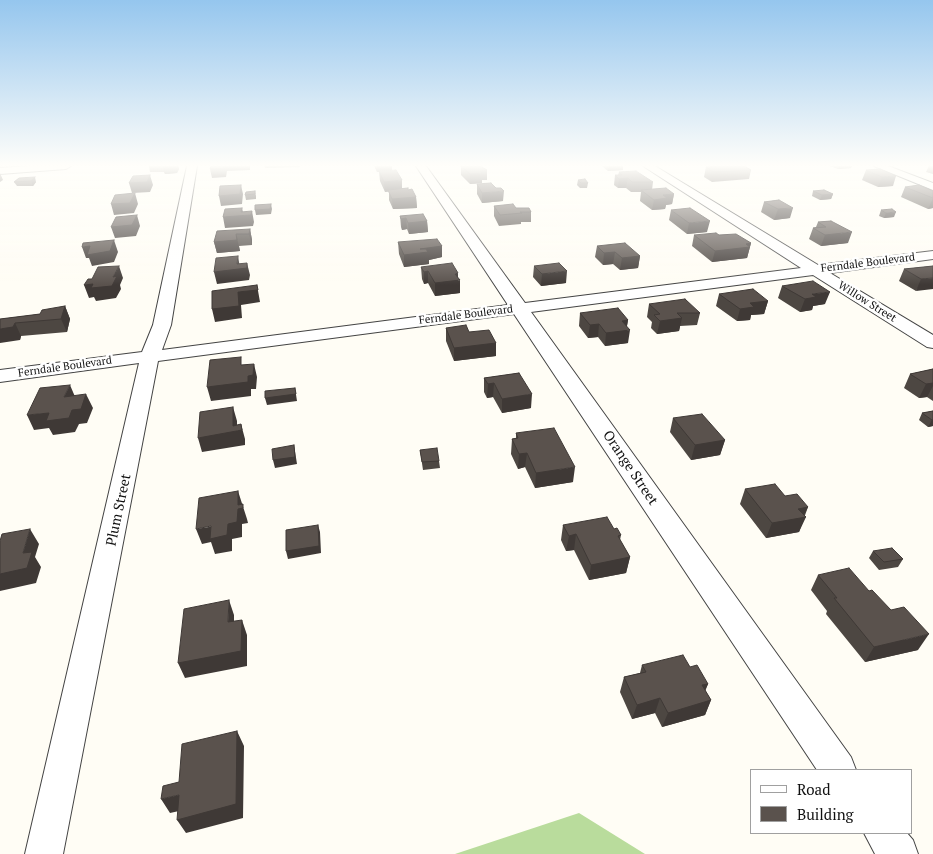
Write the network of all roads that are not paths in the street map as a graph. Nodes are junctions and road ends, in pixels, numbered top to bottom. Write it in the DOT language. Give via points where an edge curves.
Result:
graph roads {
  1 [pos="184,206"];
  2 [pos="449,206"];
  3 [pos="712,206"];
  4 [pos="933,254"];
  5 [pos="815,270"];
  6 [pos="521,308"];
  7 [pos="933,344"];
  8 [pos="150,356"];
  9 [pos="0,376"];
  10 [pos="837,769"];
  11 [pos="884,834"];
  12 [pos="44,854"];
  13 [pos="898,854"];
  1 -- 8 [label="street, Plum Street" via="162,325"];
  2 -- 6 [label="street, Orange Street"];
  3 -- 5 [label="street, Willow Street"];
  4 -- 5 [label="street, Ferndale Boulevard"];
  5 -- 6 [label="street, Ferndale Boulevard"];
  5 -- 7 [label="street, Willow Street"];
  6 -- 8 [label="street, Ferndale Boulevard"];
  6 -- 10 [label="street, Orange Street"];
  8 -- 9 [label="street, Ferndale Boulevard"];
  8 -- 12 [label="street, Plum Street"];
  11 -- 13 [label="street"];
}
